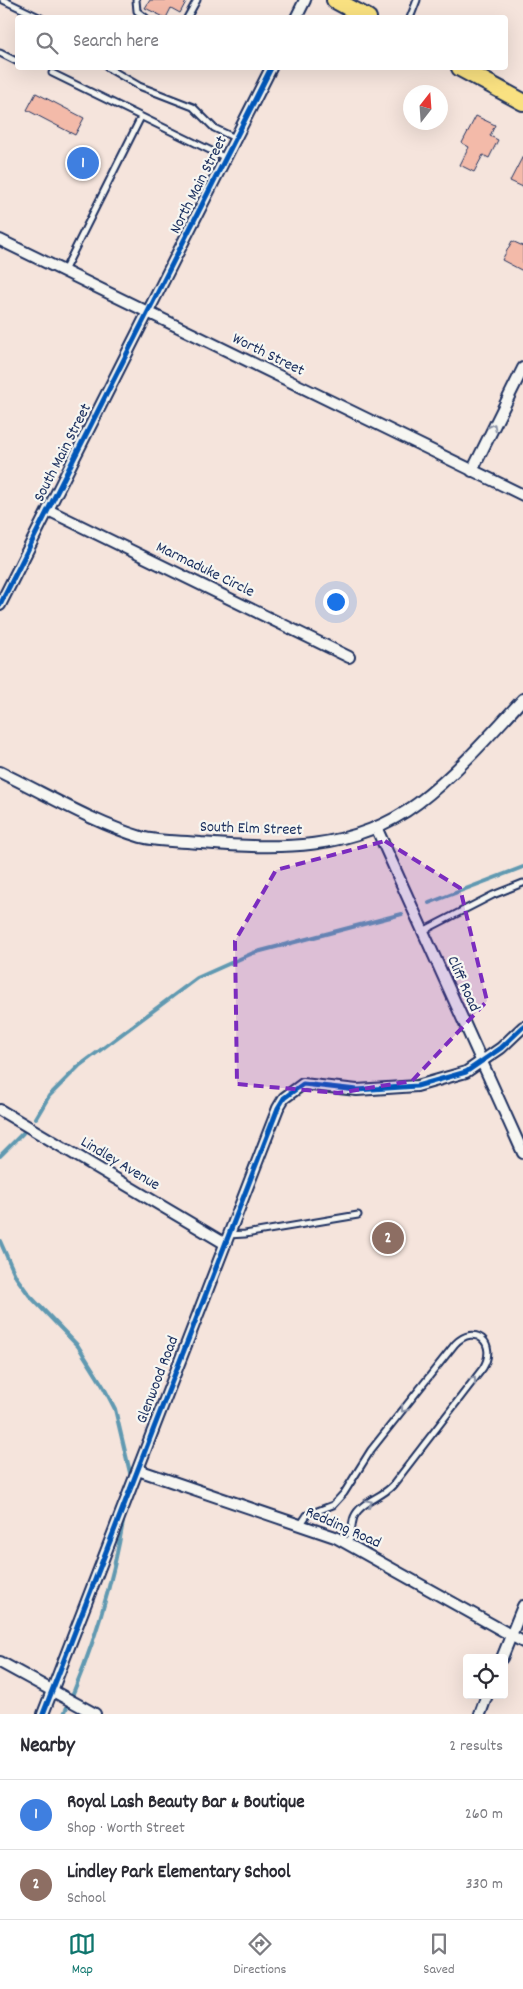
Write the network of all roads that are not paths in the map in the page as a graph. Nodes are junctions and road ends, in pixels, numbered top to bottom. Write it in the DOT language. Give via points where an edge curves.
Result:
graph roads {
  1 [pos="3,0"];
  2 [pos="136,0"];
  3 [pos="196,0"];
  4 [pos="305,0"];
  5 [pos="335,0"];
  6 [pos="417,0"];
  7 [pos="35,15"];
  8 [pos="142,15"];
  9 [pos="188,15"];
  10 [pos="298,15"];
  11 [pos="362,15"];
  12 [pos="410,15"];
  13 [pos="0,53"];
  14 [pos="15,60"];
  15 [pos="111,70"];
  16 [pos="270,70"];
  17 [pos="464,70"];
  18 [pos="52,73"];
  19 [pos="523,102"];
  20 [pos="141,117"];
  21 [pos="236,139"];
  22 [pos="226,158"];
  23 [pos="0,240"];
  24 [pos="63,271"];
  25 [pos="148,313"];
  26 [pos="523,368"];
  27 [pos="472,471"];
  28 [pos="523,496"];
  29 [pos="48,510"];
  30 [pos="0,605"];
  31 [pos="349,657"];
  32 [pos="523,699"];
  33 [pos="0,772"];
  34 [pos="376,827"];
  35 [pos="523,884"];
  36 [pos="423,931"];
  37 [pos="523,1027"];
  38 [pos="482,1061"];
  39 [pos="0,1110"];
  40 [pos="523,1153"];
  41 [pos="358,1215"];
  42 [pos="226,1239"];
  43 [pos="138,1470"];
  44 [pos="301,1524"];
  45 [pos="348,1544"];
  46 [pos="523,1606"];
  47 [pos="510,1635"];
  48 [pos="523,1642"];
  49 [pos="503,1654"];
  50 [pos="0,1662"];
  51 [pos="52,1691"];
  52 [pos="486,1699"];
  53 [pos="43,1714"];
  54 [pos="95,1714"];
  55 [pos="480,1714"];
  1 -- 7 [label="lane"];
  2 -- 8 [label="lane" via="137,11"];
  3 -- 9 [label="lane"];
  4 -- 10 [label="street"];
  5 -- 11 [label="main road"];
  6 -- 12 [label="lane"];
  13 -- 14 [label="lane"];
  15 -- 21 [label="lane" via="139,86 194,107 214,128"];
  16 -- 21 [label="street, North Main Street"];
  17 -- 19 [label="main road"];
  18 -- 20 [label="lane"];
  20 -- 22 [label="lane"];
  20 -- 24 [label="lane"];
  21 -- 22 [label="street, North Main Street"];
  22 -- 25 [label="street, North Main Street"];
  23 -- 24 [label="street, Worth Street"];
  24 -- 25 [label="street, Worth Street"];
  25 -- 27 [label="street, Worth Street"];
  25 -- 29 [label="street, South Main Street"];
  27 -- 26 [label="street, one-way"];
  27 -- 28 [label="street, Worth Street"];
  29 -- 30 [label="street, South Main Street"];
  29 -- 31 [label="street, Marmaduke Circle"];
  32 -- 34 [label="street, South Elm Street" via="418,803"];
  33 -- 34 [label="street, South Elm Street" via="119,829 143,837 257,847 312,845 365,833"];
  34 -- 36 [label="street, Cliff Road"];
  35 -- 36 [label="lane" via="493,895"];
  36 -- 38 [label="street, Cliff Road"];
  37 -- 38 [label="street, Glenwood Road" via="502,1048"];
  38 -- 40 [label="street, Cliff Road"];
  38 -- 42 [label="street, Glenwood Road" via="466,1072 417,1086 357,1090 303,1084 284,1098 278,1108"];
  39 -- 42 [label="street, Lindley Avenue"];
  41 -- 42 [label="lane"];
  42 -- 43 [label="street, Glenwood Road"];
  43 -- 44 [label="street, Redding Road"];
  43 -- 51 [label="street, Glenwood Road"];
  44 -- 45 [label="street, Redding Road"];
  45 -- 44 [label="lane, one-way" via="358,1510 393,1485 483,1368 489,1354 484,1339 465,1336 455,1344 371,1450 344,1494 332,1505 307,1515"];
  45 -- 47 [label="street, Redding Road"];
  46 -- 47 [label="street"];
  47 -- 48 [label="street, Redding Road"];
  47 -- 49 [label="street"];
  50 -- 51 [label="street"];
  51 -- 53 [label="street, Glenwood Road"];
  51 -- 54 [label="street"];
  52 -- 55 [label="street"];
}
